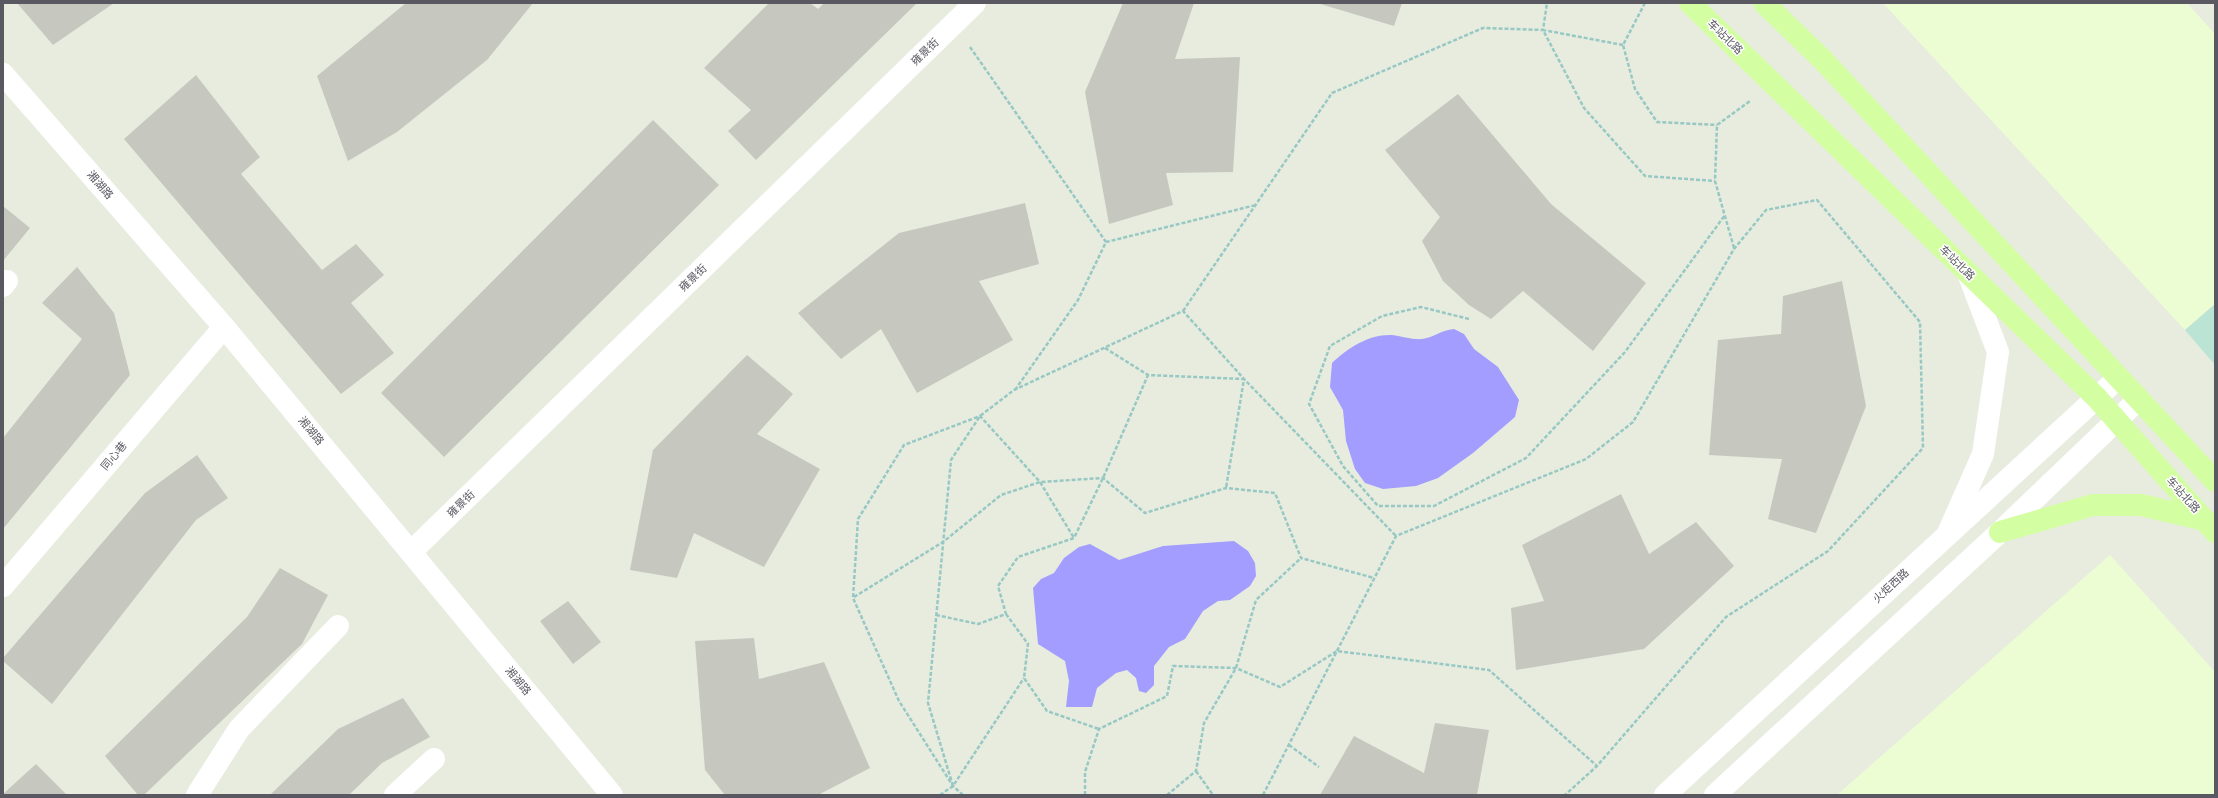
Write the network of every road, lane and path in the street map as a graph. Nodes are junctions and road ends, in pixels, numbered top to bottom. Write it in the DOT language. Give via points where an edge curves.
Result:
graph roads {
  1 [pos="975,3"];
  2 [pos="1547,3"];
  3 [pos="1645,3"];
  4 [pos="1690,3"];
  5 [pos="1764,3"];
  6 [pos="954,24"];
  7 [pos="1543,30"];
  8 [pos="1623,45"];
  9 [pos="3,74"];
  10 [pos="1774,84"];
  11 [pos="1717,125"];
  12 [pos="1715,181"];
  13 [pos="1256,205"];
  14 [pos="1724,215"];
  15 [pos="1106,242"];
  16 [pos="1734,249"];
  17 [pos="1968,273"];
  18 [pos="1183,311"];
  19 [pos="1469,319"];
  20 [pos="224,327"];
  21 [pos="1105,348"];
  22 [pos="1148,375"];
  23 [pos="1244,379"];
  24 [pos="2117,379"];
  25 [pos="1014,390"];
  26 [pos="2096,397"];
  27 [pos="2138,400"];
  28 [pos="980,416"];
  29 [pos="2117,421"];
  30 [pos="1103,478"];
  31 [pos="2215,481"];
  32 [pos="1040,482"];
  33 [pos="1226,488"];
  34 [pos="2210,526"];
  35 [pos="2000,532"];
  36 [pos="1948,533"];
  37 [pos="1396,536"];
  38 [pos="1074,538"];
  39 [pos="943,542"];
  40 [pos="411,552"];
  41 [pos="1300,558"];
  42 [pos="1374,578"];
  43 [pos="3,586"];
  44 [pos="853,598"];
  45 [pos="1006,614"];
  46 [pos="936,615"];
  47 [pos="338,626"];
  48 [pos="1337,651"];
  49 [pos="1236,668"];
  50 [pos="1024,678"];
  51 [pos="1098,729"];
  52 [pos="1289,745"];
  53 [pos="434,759"];
  54 [pos="1598,766"];
  55 [pos="1319,767"];
  56 [pos="1196,771"];
  57 [pos="953,786"];
  58 [pos="198,795"];
  59 [pos="395,795"];
  60 [pos="612,795"];
  61 [pos="940,795"];
  62 [pos="963,795"];
  63 [pos="1085,795"];
  64 [pos="1167,795"];
  65 [pos="1213,795"];
  66 [pos="1263,795"];
  67 [pos="1565,795"];
  68 [pos="1665,795"];
  69 [pos="1715,795"];
  1 -- 6 [label="street, 雍景街"];
  2 -- 7 [label="path"];
  3 -- 8 [label="path"];
  4 -- 10 [label="main road, 车站北路"];
  5 -- 24 [label="main road" via="1822,59"];
  6 -- 15 [label="path"];
  6 -- 40 [label="street, 雍景街"];
  7 -- 8 [label="path"];
  7 -- 12 [label="path" via="1584,108 1645,176"];
  7 -- 13 [label="path" via="1483,28 1332,93"];
  8 -- 11 [label="path" via="1635,89 1657,122"];
  9 -- 20 [label="street, 湘湖路"];
  10 -- 11 [label="path"];
  10 -- 17 [label="main road, 车站北路"];
  11 -- 12 [label="path"];
  12 -- 14 [label="path"];
  13 -- 15 [label="path"];
  13 -- 18 [label="path"];
  14 -- 16 [label="path"];
  14 -- 19 [label="path" via="1626,352 1526,458 1434,506 1378,506 1343,466 1310,404 1330,346 1382,316 1421,307"];
  15 -- 25 [label="path" via="1078,300"];
  16 -- 37 [label="path" via="1633,422 1586,459"];
  16 -- 54 [label="path" via="1766,210 1817,200 1920,322 1923,448 1828,551 1726,618"];
  17 -- 26 [label="main road, 车站北路"];
  17 -- 36 [label="street" via="1998,352 1983,454"];
  18 -- 21 [label="path"];
  18 -- 23 [label="path"];
  20 -- 40 [label="street, 湘湖路"];
  20 -- 43 [label="street, 同心巷"];
  21 -- 22 [label="path"];
  21 -- 25 [label="path"];
  22 -- 23 [label="path"];
  22 -- 30 [label="path"];
  23 -- 33 [label="path"];
  23 -- 37 [label="path"];
  24 -- 26 [label="street, 火炬西路"];
  24 -- 27 [label="main road"];
  25 -- 28 [label="path"];
  26 -- 29 [label="main road, 车站北路"];
  26 -- 36 [label="street, 火炬西路"];
  27 -- 29 [label="street"];
  27 -- 31 [label="main road"];
  28 -- 32 [label="path"];
  28 -- 39 [label="path" via="951,460"];
  28 -- 44 [label="path" via="904,446 858,518"];
  29 -- 34 [label="main road, 车站北路"];
  29 -- 35 [label="street"];
  30 -- 32 [label="path"];
  30 -- 33 [label="path" via="1145,513"];
  30 -- 38 [label="path"];
  32 -- 38 [label="path"];
  32 -- 39 [label="path" via="1001,495"];
  33 -- 41 [label="path" via="1275,493"];
  34 -- 35 [label="main road" via="2141,506 2093,505"];
  35 -- 69 [label="street"];
  36 -- 68 [label="street, 火炬西路"];
  37 -- 42 [label="path"];
  38 -- 45 [label="path" via="1018,556 998,586"];
  39 -- 44 [label="path"];
  39 -- 46 [label="path"];
  40 -- 60 [label="street, 湘湖路"];
  41 -- 42 [label="path"];
  41 -- 49 [label="path" via="1256,600"];
  42 -- 48 [label="path"];
  44 -- 57 [label="path" via="899,701"];
  45 -- 46 [label="path" via="978,624"];
  45 -- 50 [label="path" via="1028,644"];
  46 -- 57 [label="path" via="928,702"];
  47 -- 58 [label="street" via="240,729"];
  48 -- 49 [label="path" via="1280,686"];
  48 -- 52 [label="path"];
  48 -- 54 [label="path" via="1489,670"];
  49 -- 51 [label="path" via="1173,666 1167,696"];
  49 -- 56 [label="path" via="1204,723"];
  50 -- 51 [label="path" via="1047,711"];
  50 -- 57 [label="path"];
  51 -- 63 [label="path" via="1085,772"];
  52 -- 55 [label="path"];
  52 -- 66 [label="path"];
  53 -- 59 [label="street"];
  54 -- 67 [label="path"];
  56 -- 64 [label="path"];
  56 -- 65 [label="path"];
  57 -- 61 [label="path"];
  57 -- 62 [label="path"];
}
